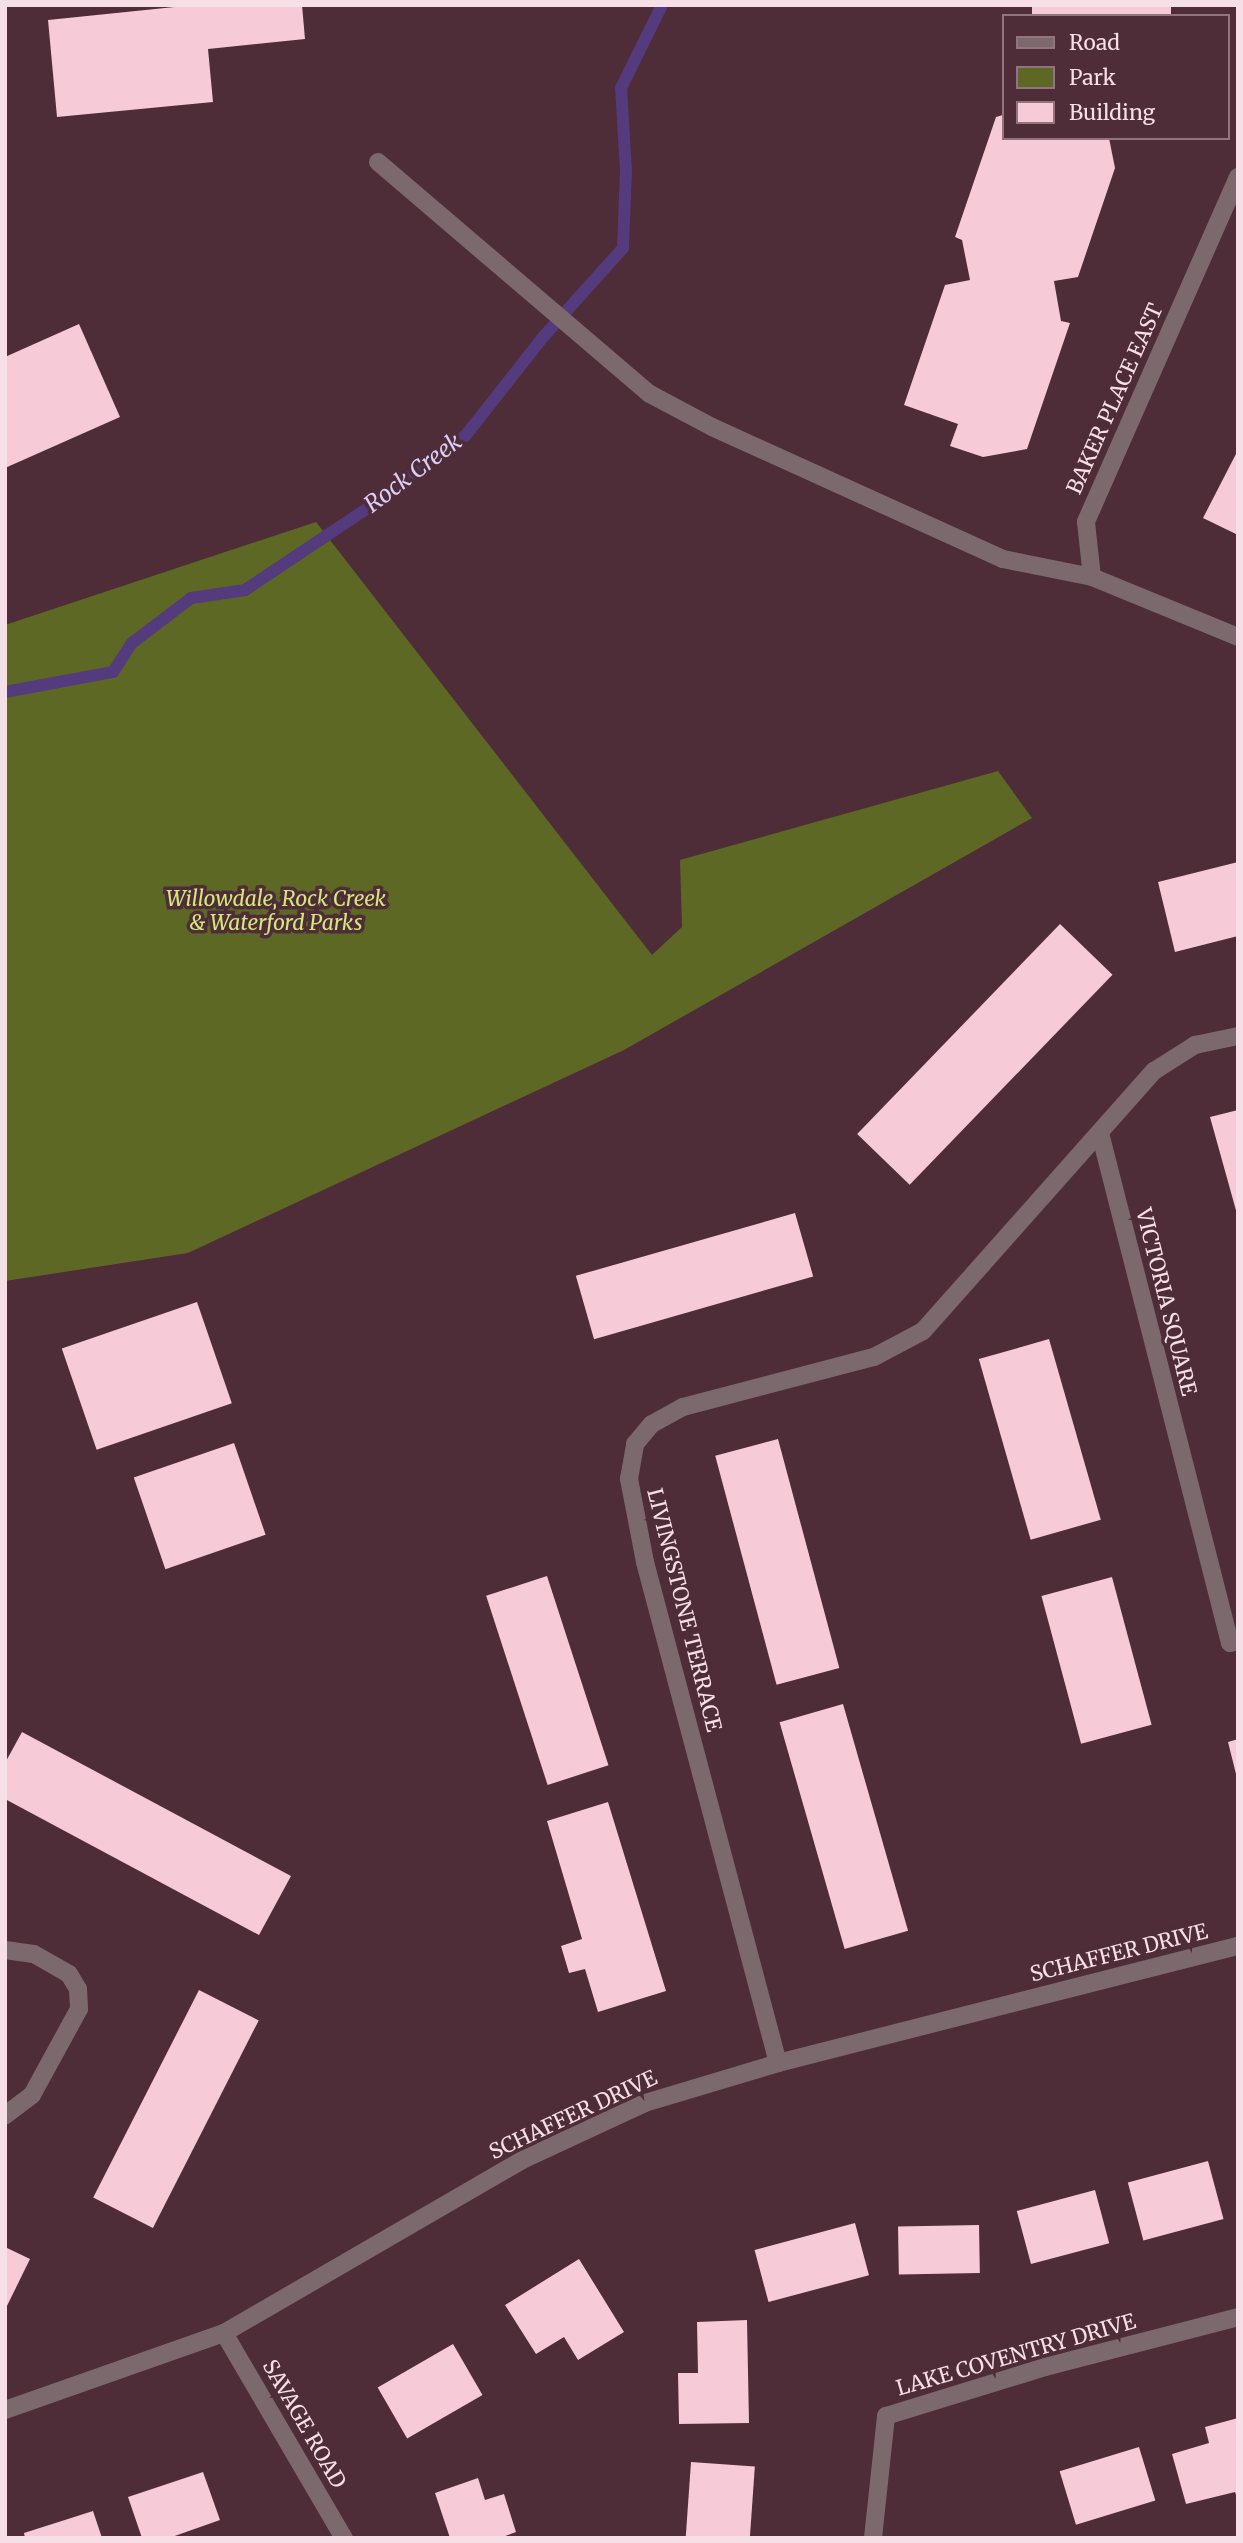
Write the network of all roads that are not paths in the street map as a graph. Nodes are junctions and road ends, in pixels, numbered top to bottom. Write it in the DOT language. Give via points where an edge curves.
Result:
graph roads {
  1 [pos="378,162"];
  2 [pos="1238,177"];
  3 [pos="1092,577"];
  4 [pos="1238,637"];
  5 [pos="1238,1036"];
  6 [pos="1100,1133"];
  7 [pos="1238,1641"];
  8 [pos="1238,1946"];
  9 [pos="5,1950"];
  10 [pos="778,2063"];
  11 [pos="5,2115"];
  12 [pos="1238,2317"];
  13 [pos="224,2333"];
  14 [pos="5,2410"];
  15 [pos="344,2538"];
  16 [pos="873,2538"];
  1 -- 3 [label="street" via="650,394 712,428 1003,559"];
  2 -- 3 [label="street, BAKER PLACE EAST" via="1086,522"];
  3 -- 4 [label="street"];
  5 -- 6 [label="street" via="1195,1045 1154,1071"];
  6 -- 7 [label="street, VICTORIA SQUARE" via="1230,1643"];
  6 -- 10 [label="street, LIVINGSTONE TERRACE" via="923,1331 874,1357 683,1407 652,1424 635,1444 629,1479 645,1562"];
  8 -- 10 [label="street, SCHAFFER DRIVE"];
  9 -- 11 [label="street" via="34,1954 56,1964 78,1989 79,2009 32,2095"];
  10 -- 13 [label="street, SCHAFFER DRIVE" via="645,2103 522,2160"];
  12 -- 16 [label="street, LAKE COVENTRY DRIVE" via="1045,2367 886,2416"];
  13 -- 14 [label="street, SCHAFFER DRIVE"];
  13 -- 15 [label="street, SAVAGE ROAD"];
}
